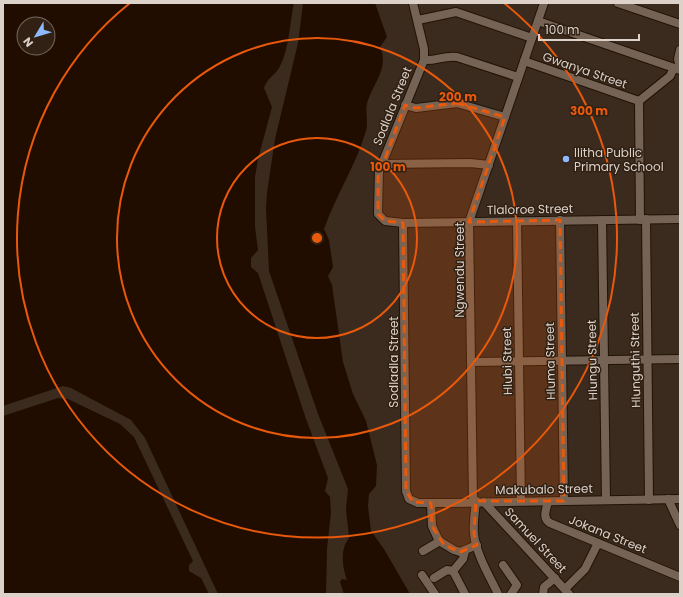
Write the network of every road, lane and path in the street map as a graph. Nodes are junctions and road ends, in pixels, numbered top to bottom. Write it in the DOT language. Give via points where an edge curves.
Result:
graph roads {
  1 [pos="413,3"];
  2 [pos="544,3"];
  3 [pos="618,3"];
  4 [pos="418,20"];
  5 [pos="538,21"];
  6 [pos="680,24"];
  7 [pos="532,38"];
  8 [pos="680,50"];
  9 [pos="424,60"];
  10 [pos="524,61"];
  11 [pos="678,68"];
  12 [pos="518,77"];
  13 [pos="639,102"];
  14 [pos="405,105"];
  15 [pos="505,117"];
  16 [pos="381,164"];
  17 [pos="489,165"];
  18 [pos="381,218"];
  19 [pos="643,219"];
  20 [pos="680,219"];
  21 [pos="560,220"];
  22 [pos="602,220"];
  23 [pos="518,221"];
  24 [pos="470,222"];
  25 [pos="403,223"];
  26 [pos="646,359"];
  27 [pos="680,359"];
  28 [pos="604,360"];
  29 [pos="519,361"];
  30 [pos="562,361"];
  31 [pos="471,362"];
  32 [pos="668,499"];
  33 [pos="680,499"];
  34 [pos="409,500"];
  35 [pos="606,500"];
  36 [pos="649,500"];
  37 [pos="564,501"];
  38 [pos="478,502"];
  39 [pos="521,502"];
  40 [pos="548,502"];
  41 [pos="431,503"];
  42 [pos="680,525"];
  43 [pos="440,541"];
  44 [pos="598,543"];
  45 [pos="477,545"];
  46 [pos="423,551"];
  47 [pos="465,551"];
  48 [pos="503,565"];
  49 [pos="453,571"];
  50 [pos="422,575"];
  51 [pos="680,577"];
  52 [pos="434,578"];
  53 [pos="555,578"];
  54 [pos="567,592"];
  55 [pos="435,594"];
  56 [pos="465,594"];
  57 [pos="498,594"];
  58 [pos="512,594"];
  59 [pos="542,594"];
  1 -- 4 [label="street, Sodlala Street"];
  2 -- 5 [label="street, Ngwendu Street"];
  3 -- 6 [label="street"];
  4 -- 7 [label="street" via="456,12"];
  4 -- 9 [label="street, Sodlala Street"];
  5 -- 7 [label="street, Ngwendu Street"];
  5 -- 11 [label="street"];
  7 -- 10 [label="street, Ngwendu Street"];
  8 -- 11 [label="street"];
  9 -- 12 [label="street" via="457,57"];
  9 -- 14 [label="street, Sodlala Street"];
  10 -- 12 [label="street, Ngwendu Street"];
  10 -- 13 [label="street, Gwanya Street"];
  11 -- 13 [label="street"];
  12 -- 15 [label="street, Ngwendu Street"];
  13 -- 19 [label="street, Hlunguthi Street"];
  14 -- 15 [label="street" via="416,108 457,102"];
  14 -- 16 [label="street, Sodlala Street"];
  15 -- 17 [label="street, Ngwendu Street"];
  16 -- 17 [label="street"];
  16 -- 18 [label="street, Sodlala Street" via="378,177 378,205"];
  17 -- 24 [label="street, Ngwendu Street"];
  18 -- 25 [label="street, Tlaloroe Street" via="389,222"];
  19 -- 20 [label="street, Tlaloroe Street"];
  19 -- 22 [label="street, Tlaloroe Street"];
  19 -- 26 [label="street, Hlunguthi Street"];
  21 -- 22 [label="street, Tlaloroe Street"];
  21 -- 23 [label="street, Tlaloroe Street"];
  21 -- 30 [label="street, Hluma Street"];
  22 -- 28 [label="street, Hlungu Street"];
  23 -- 24 [label="street, Tlaloroe Street"];
  23 -- 29 [label="street, Hlubi Street"];
  24 -- 25 [label="street, Tlaloroe Street"];
  24 -- 31 [label="street, Ngwendu Street"];
  25 -- 34 [label="street, Sodladla Street" via="406,491"];
  26 -- 27 [label="street"];
  26 -- 28 [label="street"];
  26 -- 36 [label="street, Hlunguthi Street"];
  28 -- 30 [label="street"];
  28 -- 35 [label="street, Hlungu Street"];
  29 -- 30 [label="street"];
  29 -- 31 [label="street"];
  29 -- 39 [label="street, Hlubi Street"];
  30 -- 37 [label="street, Hluma Street"];
  31 -- 38 [label="street, Ngwendu Street"];
  32 -- 33 [label="street, Makubalo Street"];
  32 -- 36 [label="street, Makubalo Street"];
  32 -- 42 [label="street"];
  34 -- 41 [label="street, Makubalo Street"];
  35 -- 36 [label="street, Makubalo Street"];
  35 -- 37 [label="street, Makubalo Street"];
  37 -- 40 [label="street, Makubalo Street"];
  38 -- 39 [label="street, Makubalo Street"];
  38 -- 41 [label="street, Makubalo Street"];
  38 -- 45 [label="street, Ngwendu Street" via="473,525"];
  38 -- 53 [label="street, Samuel Street"];
  39 -- 40 [label="street, Makubalo Street"];
  40 -- 44 [label="street, Jokana Street" via="545,516 547,521"];
  41 -- 43 [label="street" via="432,526"];
  43 -- 46 [label="street"];
  43 -- 47 [label="street" via="454,550"];
  44 -- 51 [label="street, Jokana Street"];
  44 -- 54 [label="street" via="585,569"];
  45 -- 47 [label="street"];
  45 -- 57 [label="street, Ngwendu Street"];
  47 -- 49 [label="street" via="463,559"];
  48 -- 58 [label="street" via="517,585"];
  49 -- 52 [label="street" via="447,570"];
  49 -- 56 [label="street"];
  50 -- 55 [label="street"];
  53 -- 54 [label="street, Samuel Street"];
  53 -- 59 [label="street" via="544,587"];
}
